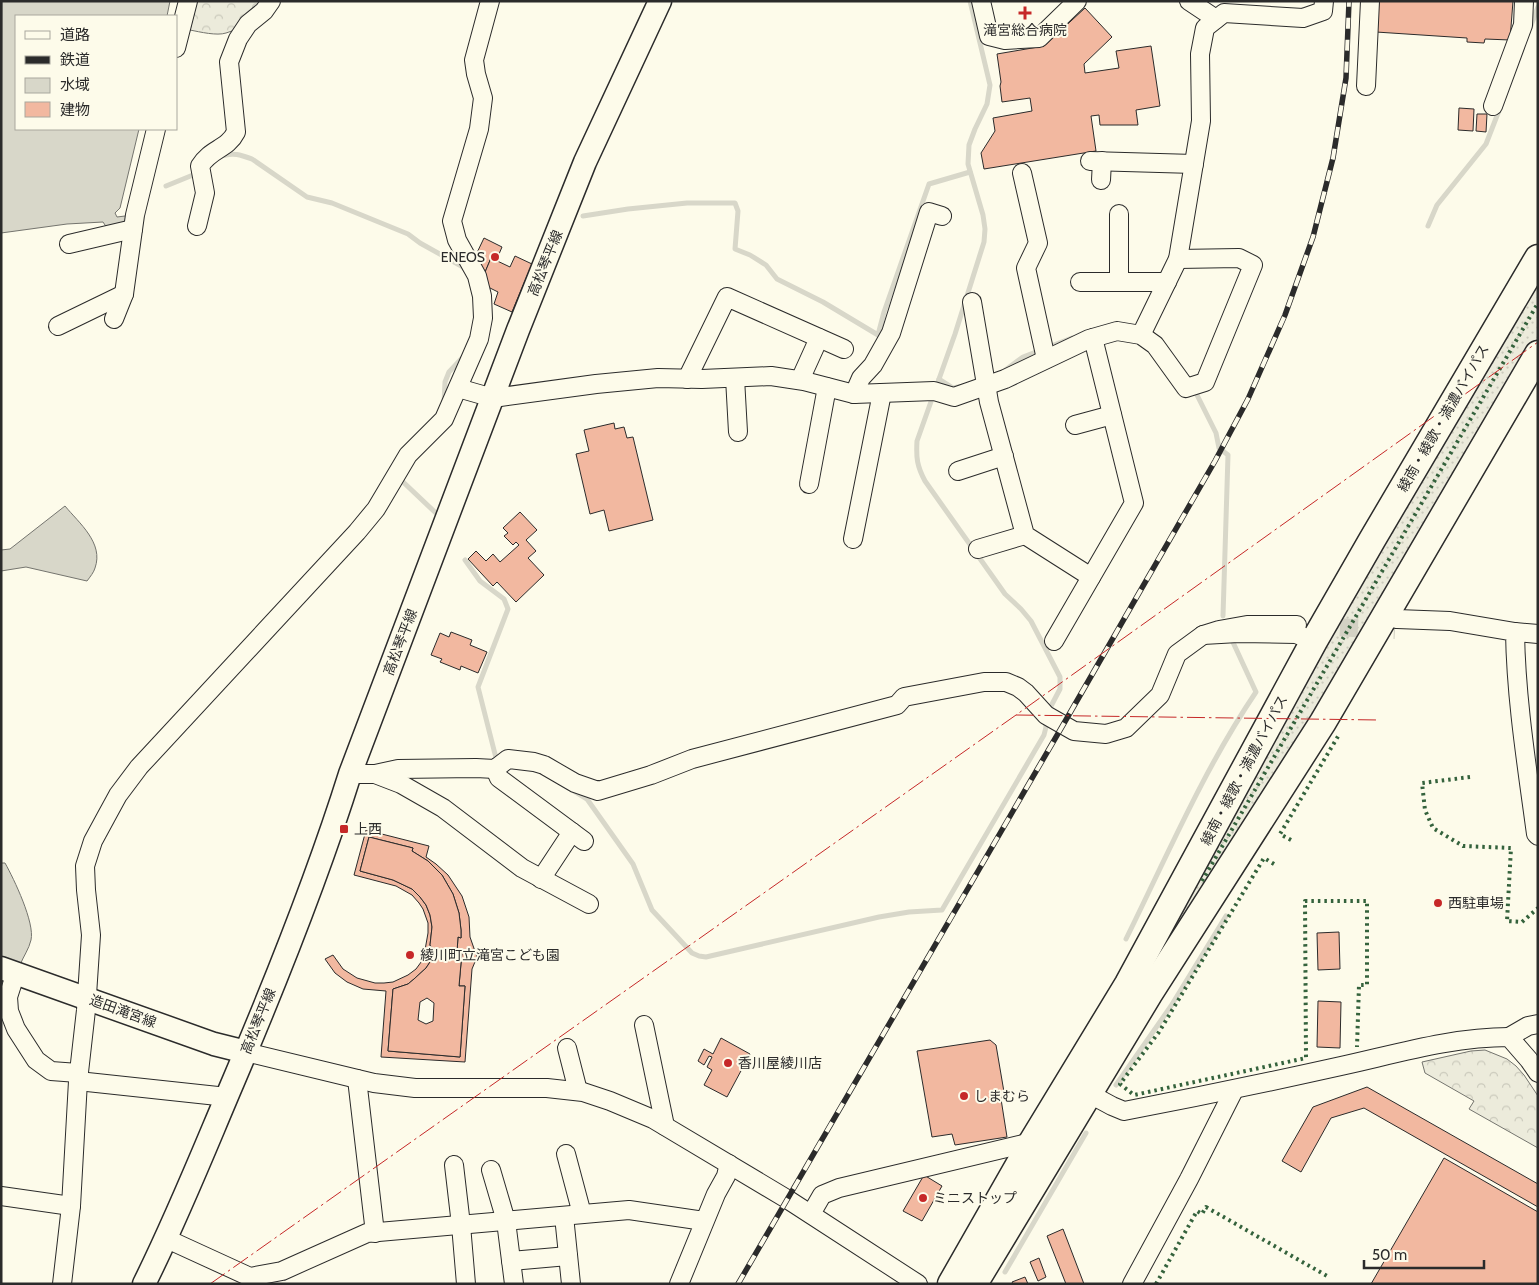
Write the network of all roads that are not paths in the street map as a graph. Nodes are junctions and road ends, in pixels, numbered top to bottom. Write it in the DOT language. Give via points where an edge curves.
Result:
graph roads {
  1 [pos="188,1"];
  2 [pos="271,1"];
  3 [pos="490,1"];
  4 [pos="660,1"];
  5 [pos="981,1"];
  6 [pos="1077,1"];
  7 [pos="1190,1"];
  8 [pos="1324,1"];
  9 [pos="1370,1"];
  10 [pos="1524,1"];
  11 [pos="1216,19"];
  12 [pos="178,40"];
  13 [pos="1366,86"];
  14 [pos="1493,106"];
  15 [pos="156,130"];
  16 [pos="1194,164"];
  17 [pos="1022,173"];
  18 [pos="1101,180"];
  19 [pos="1118,214"];
  20 [pos="942,216"];
  21 [pos="197,226"];
  22 [pos="133,229"];
  23 [pos="69,244"];
  24 [pos="1538,258"];
  25 [pos="1178,259"];
  26 [pos="1080,282"];
  27 [pos="1119,282"];
  28 [pos="1167,282"];
  29 [pos="124,294"];
  30 [pos="972,302"];
  31 [pos="114,319"];
  32 [pos="58,326"];
  33 [pos="1143,332"];
  34 [pos="819,338"];
  35 [pos="1093,338"];
  36 [pos="844,349"];
  37 [pos="1045,352"];
  38 [pos="1538,354"];
  39 [pos="735,378"];
  40 [pos="688,379"];
  41 [pos="800,380"];
  42 [pos="986,381"];
  43 [pos="827,387"];
  44 [pos="458,388"];
  45 [pos="882,393"];
  46 [pos="854,394"];
  47 [pos="493,398"];
  48 [pos="1112,416"];
  49 [pos="1075,425"];
  50 [pos="738,432"];
  51 [pos="1004,456"];
  52 [pos="958,471"];
  53 [pos="809,484"];
  54 [pos="1026,535"];
  55 [pos="853,539"];
  56 [pos="978,549"];
  57 [pos="1091,577"];
  58 [pos="1390,623"];
  59 [pos="1516,632"];
  60 [pos="1305,633"];
  61 [pos="1538,634"];
  62 [pos="1054,641"];
  63 [pos="495,768"];
  64 [pos="350,774"];
  65 [pos="375,774"];
  66 [pos="1538,836"];
  67 [pos="541,879"];
  68 [pos="589,904"];
  69 [pos="9,970"];
  70 [pos="87,997"];
  71 [pos="1538,1024"];
  72 [pos="644,1025"];
  73 [pos="1509,1037"];
  74 [pos="567,1048"];
  75 [pos="246,1052"];
  76 [pos="1538,1073"];
  77 [pos="78,1077"];
  78 [pos="357,1079"];
  79 [pos="1234,1090"];
  80 [pos="578,1091"];
  81 [pos="1088,1093"];
  82 [pos="227,1097"];
  83 [pos="665,1126"];
  84 [pos="1032,1142"];
  85 [pos="566,1154"];
  86 [pos="729,1164"];
  87 [pos="454,1165"];
  88 [pos="491,1170"];
  89 [pos="1,1196"];
  90 [pos="71,1206"];
  91 [pos="582,1214"];
  92 [pos="811,1214"];
  93 [pos="564,1216"];
  94 [pos="506,1221"];
  95 [pos="704,1221"];
  96 [pos="461,1225"];
  97 [pos="375,1233"];
  98 [pos="166,1239"];
  99 [pos="568,1256"];
  100 [pos="511,1261"];
  101 [pos="281,1277"];
  102 [pos="62,1284"];
  103 [pos="144,1284"];
  104 [pos="466,1284"];
  105 [pos="514,1284"];
  106 [pos="571,1284"];
  107 [pos="679,1284"];
  108 [pos="918,1284"];
  109 [pos="951,1284"];
  110 [pos="974,1284"];
  111 [pos="1132,1284"];
  1 -- 12 [label="street"];
  2 -- 21 [label="street" via="248,24 229,62 236,132 231,142 206,157 200,166 205,193"];
  3 -- 44 [label="street" via="474,60 483,98 479,128 452,221 456,240 477,276 483,318 479,339"];
  4 -- 47 [label="main road, 高松琴平線" via="585,162"];
  5 -- 6 [label="street" via="989,36 1005,40 1039,38"];
  7 -- 11 [label="street"];
  8 -- 11 [label="street" via="1323,11 1303,18 1224,13"];
  9 -- 13 [label="street"];
  10 -- 14 [label="street" via="1523,25"];
  11 -- 16 [label="street" via="1205,28 1200,54 1201,121"];
  15 -- 22 [label="street"];
  16 -- 18 [label="street" via="1096,161"];
  16 -- 25 [label="street"];
  17 -- 37 [label="street" via="1038,243 1026,268"];
  19 -- 27 [label="street"];
  20 -- 46 [label="street" via="929,212 891,333"];
  22 -- 23 [label="street"];
  22 -- 29 [label="street"];
  24 -- 60 [label="highway, 綾南・綾歌・満濃バイパス" via="1372,540"];
  25 -- 28 [label="street"];
  25 -- 33 [label="street" via="1239,258 1253,265 1205,382 1186,388"];
  26 -- 27 [label="street"];
  27 -- 28 [label="street"];
  28 -- 33 [label="street"];
  29 -- 31 [label="street"];
  29 -- 32 [label="street"];
  30 -- 42 [label="street"];
  33 -- 35 [label="street" via="1117,331"];
  34 -- 36 [label="street"];
  34 -- 40 [label="street" via="727,297"];
  34 -- 41 [label="street"];
  35 -- 37 [label="street"];
  35 -- 48 [label="street"];
  37 -- 42 [label="street" via="1005,379"];
  38 -- 58 [label="highway"];
  39 -- 40 [label="street"];
  39 -- 41 [label="street" via="771,376"];
  39 -- 50 [label="street"];
  40 -- 47 [label="street" via="658,378 596,384"];
  41 -- 43 [label="street"];
  42 -- 45 [label="street" via="954,397 935,391"];
  42 -- 51 [label="street"];
  43 -- 46 [label="street"];
  43 -- 53 [label="street"];
  44 -- 47 [label="street"];
  44 -- 70 [label="street" via="444,419 408,455 376,509 357,532 139,767 118,795 93,841 85,866 91,935"];
  45 -- 46 [label="street"];
  45 -- 55 [label="street"];
  47 -- 64 [label="main road, 高松琴平線"];
  48 -- 49 [label="street"];
  48 -- 57 [label="street" via="1134,503"];
  51 -- 52 [label="street"];
  51 -- 54 [label="street"];
  54 -- 56 [label="street"];
  54 -- 57 [label="street"];
  57 -- 62 [label="street"];
  58 -- 59 [label="street" via="1397,619 1450,622"];
  58 -- 81 [label="highway" via="1322,722"];
  59 -- 61 [label="street"];
  59 -- 66 [label="street" via="1525,751"];
  60 -- 63 [label="street" via="1203,635 1178,654 1160,695 1126,728 1106,734 1074,731 1047,715 1018,687 1006,682 984,682 904,697 897,705 692,759 598,791 575,784 534,762 508,758"];
  60 -- 84 [label="highway, 綾南・綾歌・満濃バイパス" via="1128,984"];
  63 -- 65 [label="street" via="398,770"];
  63 -- 67 [label="street" via="499,778 578,837"];
  64 -- 65 [label="street"];
  64 -- 75 [label="main road, 高松琴平線" via="307,900"];
  65 -- 67 [label="street" via="401,784 443,808"];
  67 -- 68 [label="street"];
  69 -- 70 [label="main road, 造田滝宮線"];
  69 -- 77 [label="street" via="9,1010 16,1029 36,1060 51,1071"];
  70 -- 75 [label="main road, 造田滝宮線" via="214,1044"];
  70 -- 77 [label="street"];
  71 -- 73 [label="street"];
  72 -- 83 [label="street"];
  73 -- 76 [label="street"];
  73 -- 79 [label="street" via="1484,1037 1423,1046"];
  74 -- 80 [label="street"];
  75 -- 78 [label="street"];
  75 -- 82 [label="main road, 高松琴平線"];
  77 -- 82 [label="street"];
  77 -- 90 [label="street"];
  78 -- 80 [label="street" via="415,1088"];
  78 -- 97 [label="street"];
  79 -- 81 [label="street" via="1124,1111"];
  79 -- 111 [label="street"];
  80 -- 83 [label="street" via="610,1101"];
  81 -- 110 [label="highway"];
  82 -- 98 [label="main road, 高松琴平線"];
  83 -- 86 [label="street"];
  84 -- 92 [label="street" via="839,1188 822,1195"];
  84 -- 109 [label="highway, 綾南・綾歌・満濃バイパス"];
  85 -- 91 [label="street"];
  86 -- 92 [label="street"];
  86 -- 95 [label="street"];
  87 -- 96 [label="street"];
  88 -- 94 [label="street"];
  89 -- 90 [label="street"];
  90 -- 102 [label="street"];
  91 -- 93 [label="street"];
  91 -- 95 [label="street" via="629,1210"];
  92 -- 108 [label="street"];
  93 -- 94 [label="street"];
  93 -- 99 [label="street"];
  94 -- 96 [label="street"];
  94 -- 100 [label="street"];
  95 -- 107 [label="street"];
  96 -- 97 [label="street"];
  96 -- 104 [label="street"];
  97 -- 101 [label="street" via="367,1233"];
  98 -- 101 [label="street" via="250,1277"];
  98 -- 103 [label="main road, 高松琴平線"];
  99 -- 100 [label="street"];
  99 -- 106 [label="street"];
  100 -- 105 [label="street"];
}
